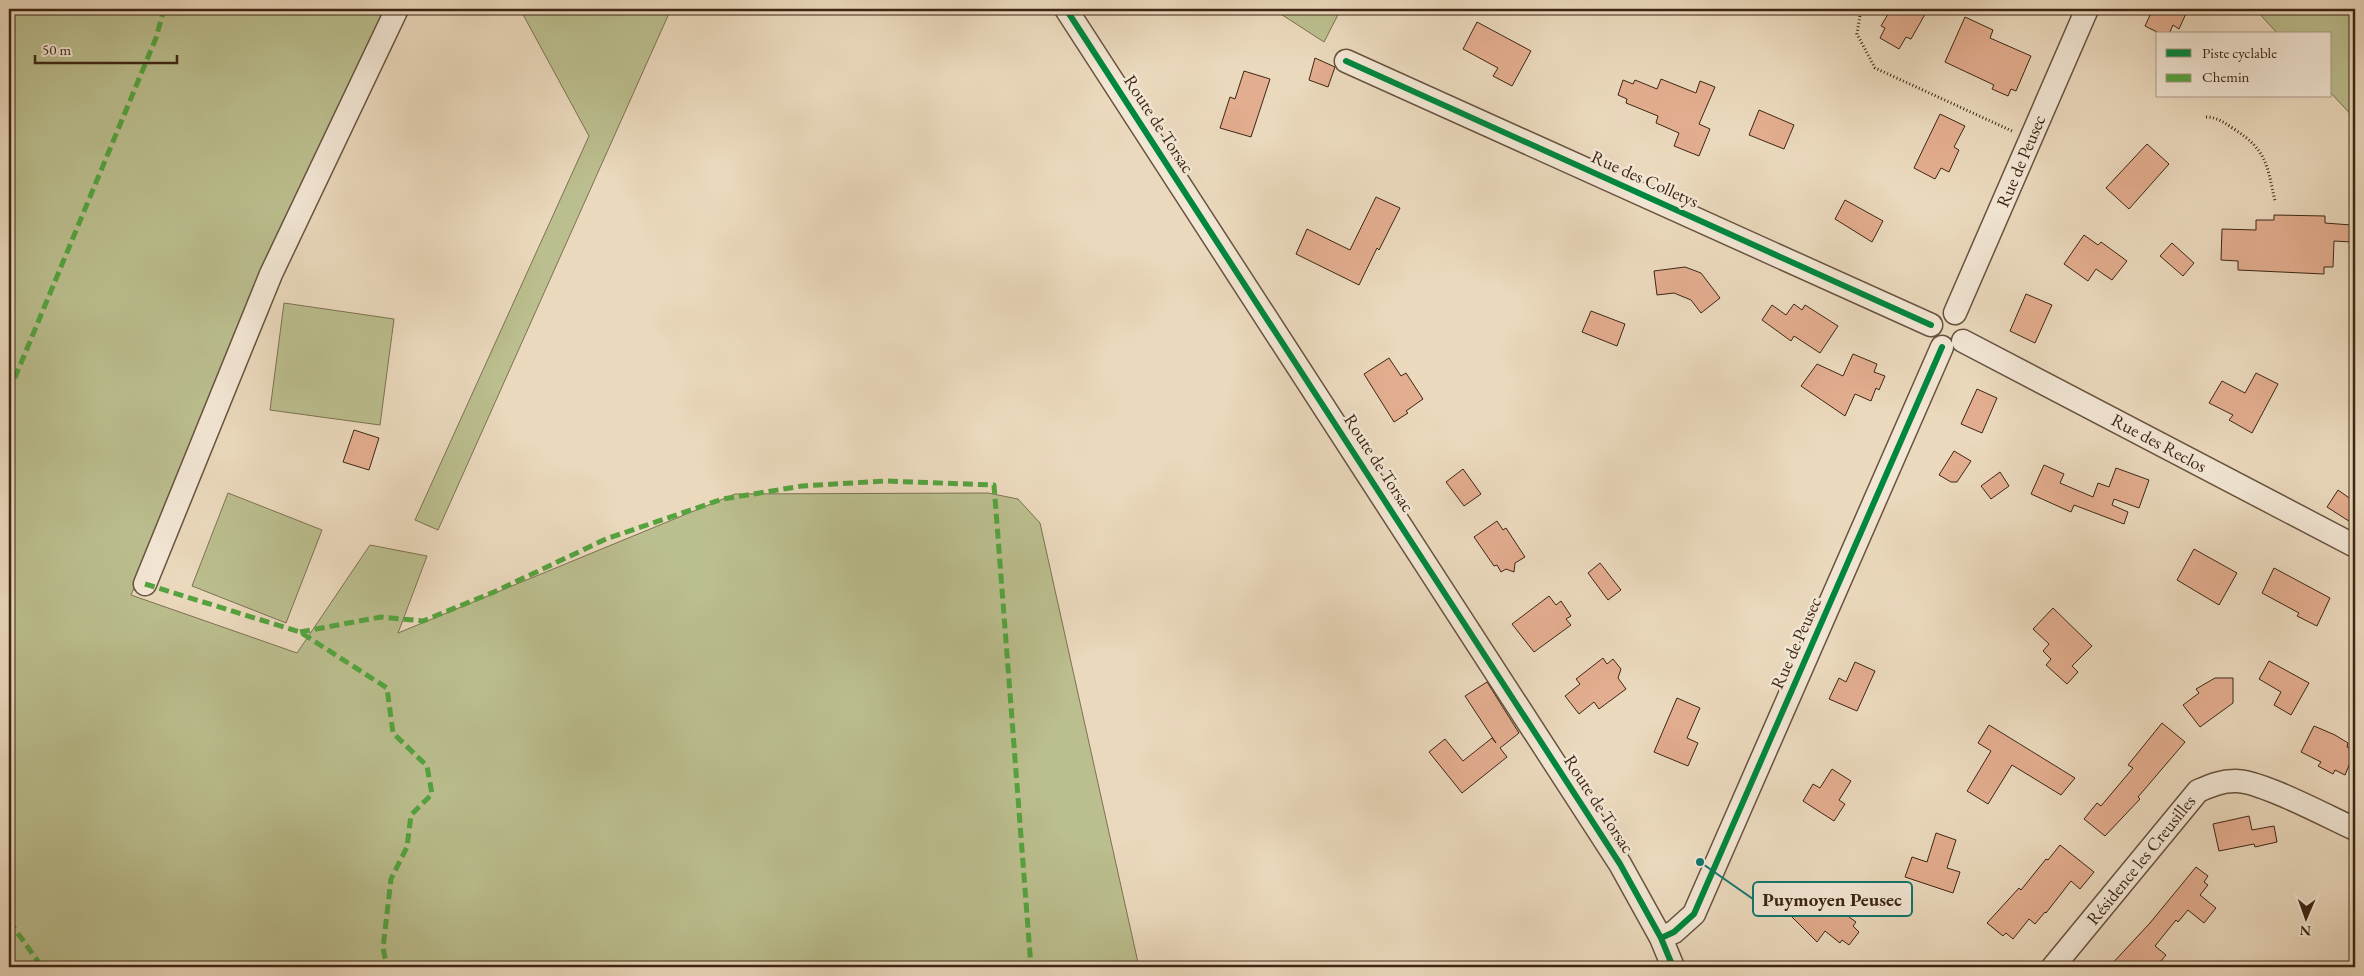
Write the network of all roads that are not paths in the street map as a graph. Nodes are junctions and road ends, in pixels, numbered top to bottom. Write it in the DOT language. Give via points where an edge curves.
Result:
graph roads {
  1 [pos="397,9"];
  2 [pos="1066,9"];
  3 [pos="2087,9"];
  4 [pos="1346,61"];
  5 [pos="1956,313"];
  6 [pos="1931,325"];
  7 [pos="1963,340"];
  8 [pos="1942,347"];
  9 [pos="2355,546"];
  10 [pos="145,584"];
  11 [pos="2355,829"];
  12 [pos="1661,938"];
  13 [pos="1673,967"];
  14 [pos="2053,967"];
  1 -- 10 [label="street" via="271,274"];
  2 -- 12 [label="street, Route de Torsac" via="1615,856"];
  3 -- 5 [label="street, Rue de Peusec"];
  4 -- 6 [label="street, Rue des Colletys"];
  5 -- 6 [label="street" via="1944,313"];
  5 -- 7 [label="street" via="1966,325"];
  6 -- 8 [label="street" via="1934,340"];
  7 -- 8 [label="street" via="1954,347"];
  7 -- 9 [label="street, Rue des Reclos"];
  8 -- 12 [label="street, Rue de Peusec" via="1694,914 1674,932"];
  11 -- 14 [label="street, Résidence les Creusilles" via="2259,786 2236,780 2206,787 2198,791"];
  12 -- 13 [label="street, Route de Torsac"];
}
